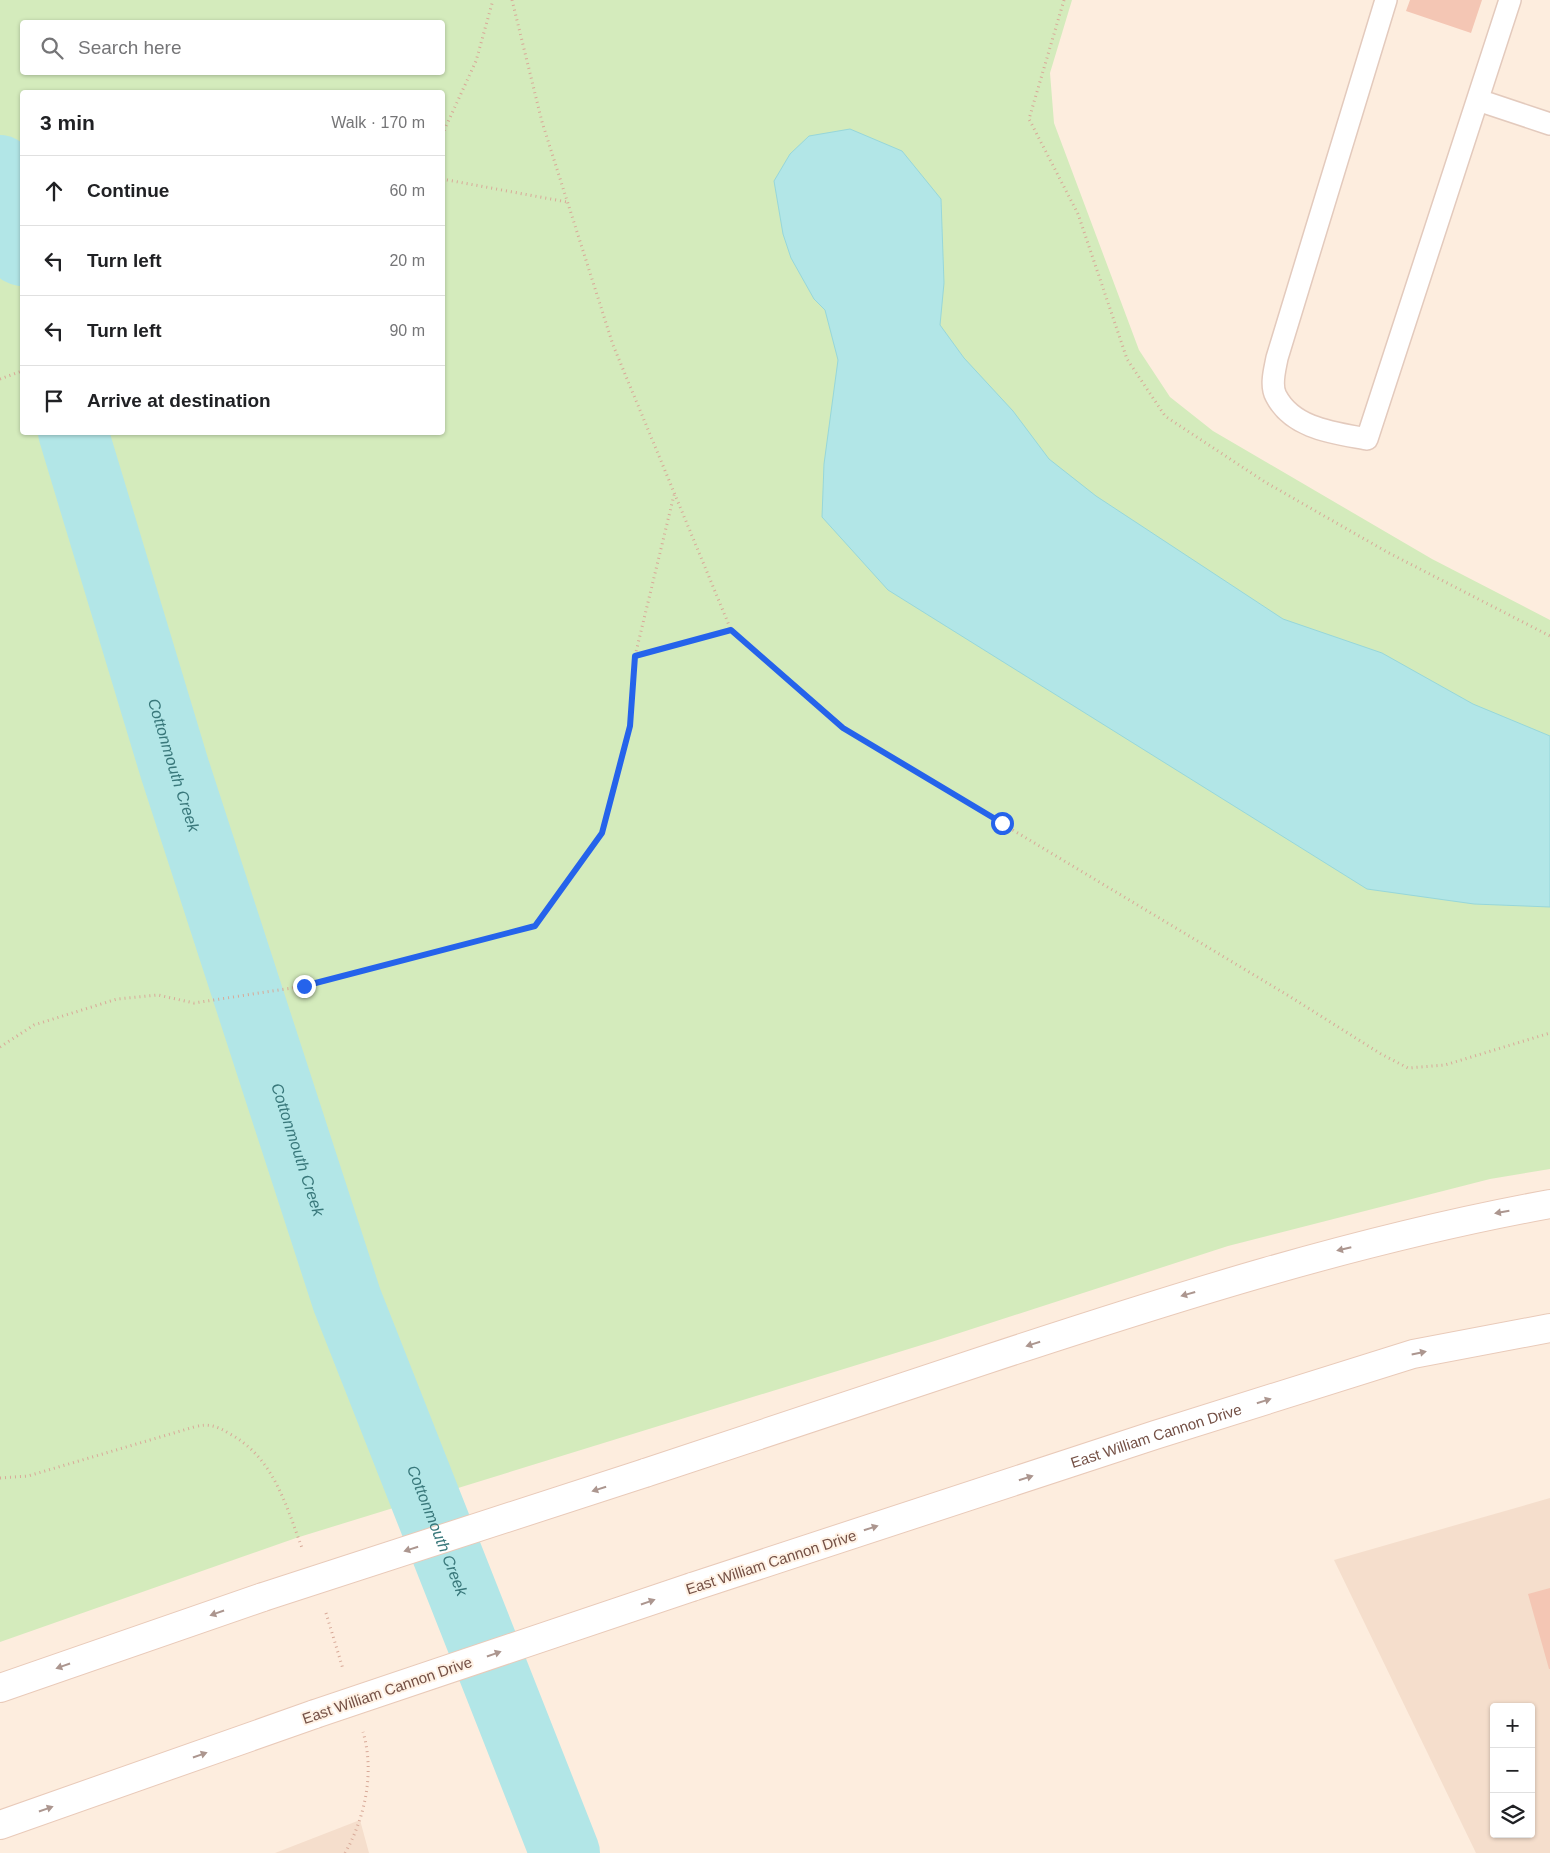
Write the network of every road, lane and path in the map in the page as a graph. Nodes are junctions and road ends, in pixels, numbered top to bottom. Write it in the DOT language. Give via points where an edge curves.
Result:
graph roads {
  1 [pos="493,0"];
  2 [pos="512,0"];
  3 [pos="1064,0"];
  4 [pos="1386,0"];
  5 [pos="1510,0"];
  6 [pos="1478,100"];
  7 [pos="1550,124"];
  8 [pos="445,128"];
  9 [pos="445,180"];
  10 [pos="567,202"];
  11 [pos="20,372"];
  12 [pos="0,379"];
  13 [pos="674,494"];
  14 [pos="731,630"];
  15 [pos="1550,636"];
  16 [pos="635,656"];
  17 [pos="1550,1034"];
  18 [pos="0,1047"];
  19 [pos="1550,1204"];
  20 [pos="1550,1328"];
  21 [pos="0,1688"];
  22 [pos="0,1825"];
  1 -- 8 [label="path" via="476,61"];
  2 -- 10 [label="path" via="542,122"];
  3 -- 15 [label="path" via="1029,120 1078,214 1127,359 1165,416 1306,506 1387,552"];
  4 -- 6 [label="lane" via="1273,379 1275,395 1287,410 1313,428 1367,439"];
  5 -- 6 [label="lane"];
  6 -- 7 [label="lane"];
  9 -- 10 [label="path"];
  10 -- 13 [label="path" via="612,344"];
  11 -- 12 [label="path"];
  13 -- 14 [label="path"];
  13 -- 16 [label="path"];
  14 -- 16 [label="path"];
  14 -- 17 [label="path" via="843,728 1408,1068 1445,1065"];
  16 -- 18 [label="path" via="630,726 602,833 535,926 304,986 194,1003 158,995 117,999 34,1025"];
  19 -- 21 [label="street, one-way, bridge" via="1492,1214 1319,1255 1154,1304 263,1597"];
  22 -- 20 [label="street, East William Cannon Drive, one-way, bridge" via="315,1714 1156,1435 1413,1354"];
}
